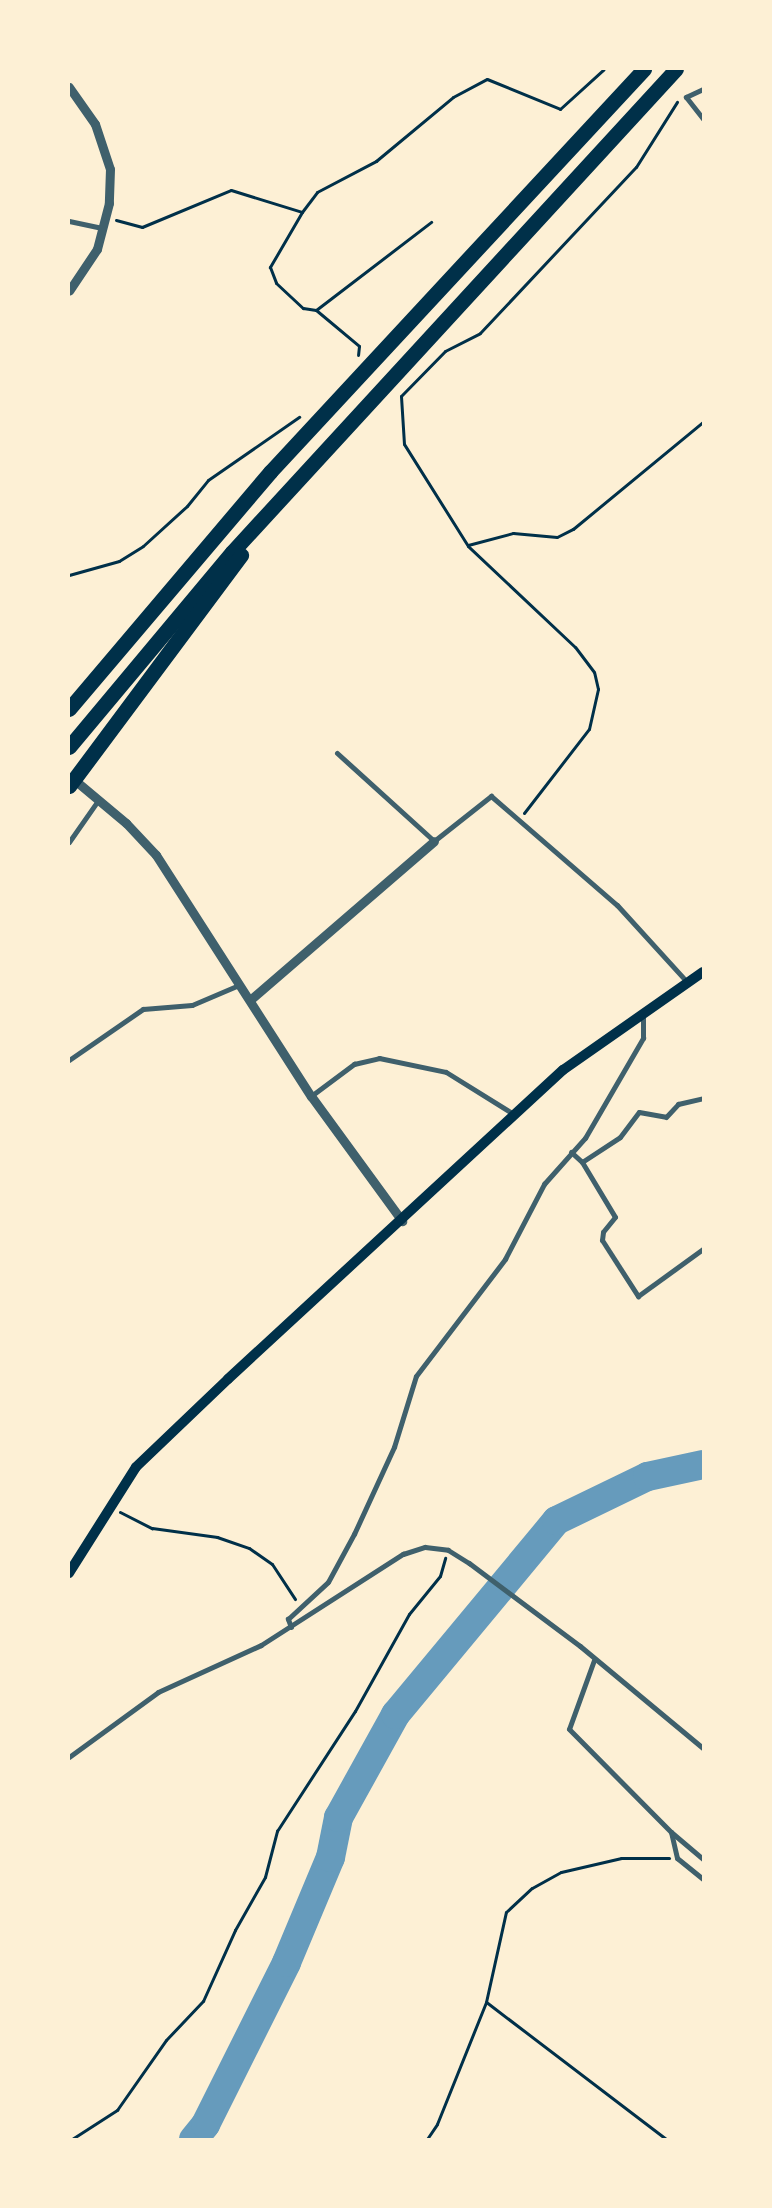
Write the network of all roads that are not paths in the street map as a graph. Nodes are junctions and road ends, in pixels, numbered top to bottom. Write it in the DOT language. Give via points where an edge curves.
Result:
graph roads {
  1 [pos="644,69"];
  2 [pos="676,69"];
  3 [pos="69,87"];
  4 [pos="703,89"];
  5 [pos="703,119"];
  6 [pos="69,222"];
  7 [pos="104,228"];
  8 [pos="69,292"];
  9 [pos="287,491"];
  10 [pos="69,709"];
  11 [pos="69,747"];
  12 [pos="337,753"];
  13 [pos="69,776"];
  14 [pos="69,786"];
  15 [pos="100,799"];
  16 [pos="434,841"];
  17 [pos="69,842"];
  18 [pos="703,972"];
  19 [pos="688,983"];
  20 [pos="240,984"];
  21 [pos="250,1000"];
  22 [pos="643,1014"];
  23 [pos="69,1060"];
  24 [pos="311,1096"];
  25 [pos="703,1098"];
  26 [pos="515,1115"];
  27 [pos="571,1152"];
  28 [pos="582,1162"];
  29 [pos="402,1221"];
  30 [pos="703,1249"];
  31 [pos="69,1573"];
  32 [pos="292,1627"];
  33 [pos="594,1660"];
  34 [pos="703,1748"];
  35 [pos="69,1757"];
  36 [pos="671,1832"];
  37 [pos="703,1859"];
  38 [pos="703,1880"];
  1 -- 10 [label="highway" via="564,160 489,234 270,472"];
  2 -- 9 [label="highway"];
  3 -- 7 [label="street" via="105,145 110,169"];
  4 -- 5 [label="street" via="686,97"];
  6 -- 7 [label="street"];
  7 -- 8 [label="street" via="92,261"];
  9 -- 11 [label="highway" via="120,682"];
  9 -- 14 [label="highway"];
  12 -- 16 [label="street"];
  13 -- 15 [label="street"];
  15 -- 17 [label="street"];
  15 -- 20 [label="street" via="156,856"];
  16 -- 19 [label="street" via="491,796 617,905"];
  16 -- 21 [label="street"];
  18 -- 19 [label="main road"];
  19 -- 22 [label="main road"];
  20 -- 21 [label="street"];
  20 -- 23 [label="street" via="192,1005 143,1009"];
  21 -- 24 [label="street"];
  22 -- 26 [label="main road" via="562,1070"];
  22 -- 27 [label="street" via="642,1038 585,1138"];
  24 -- 26 [label="street" via="354,1064 379,1058 446,1072"];
  24 -- 29 [label="street"];
  25 -- 28 [label="street" via="678,1104 666,1117 639,1112 620,1137"];
  26 -- 29 [label="main road"];
  27 -- 28 [label="street"];
  27 -- 32 [label="street" via="544,1184 505,1259 416,1376 394,1447 354,1534 328,1582 288,1619"];
  28 -- 30 [label="street" via="616,1217 603,1232 602,1240 638,1296"];
  29 -- 31 [label="main road" via="156,1448 109,1505"];
  32 -- 33 [label="street" via="403,1554 425,1547 448,1550 469,1563"];
  32 -- 35 [label="street" via="158,1692"];
  33 -- 34 [label="street"];
  33 -- 36 [label="street" via="569,1729"];
  36 -- 37 [label="street"];
  36 -- 38 [label="street" via="676,1858"];
}
